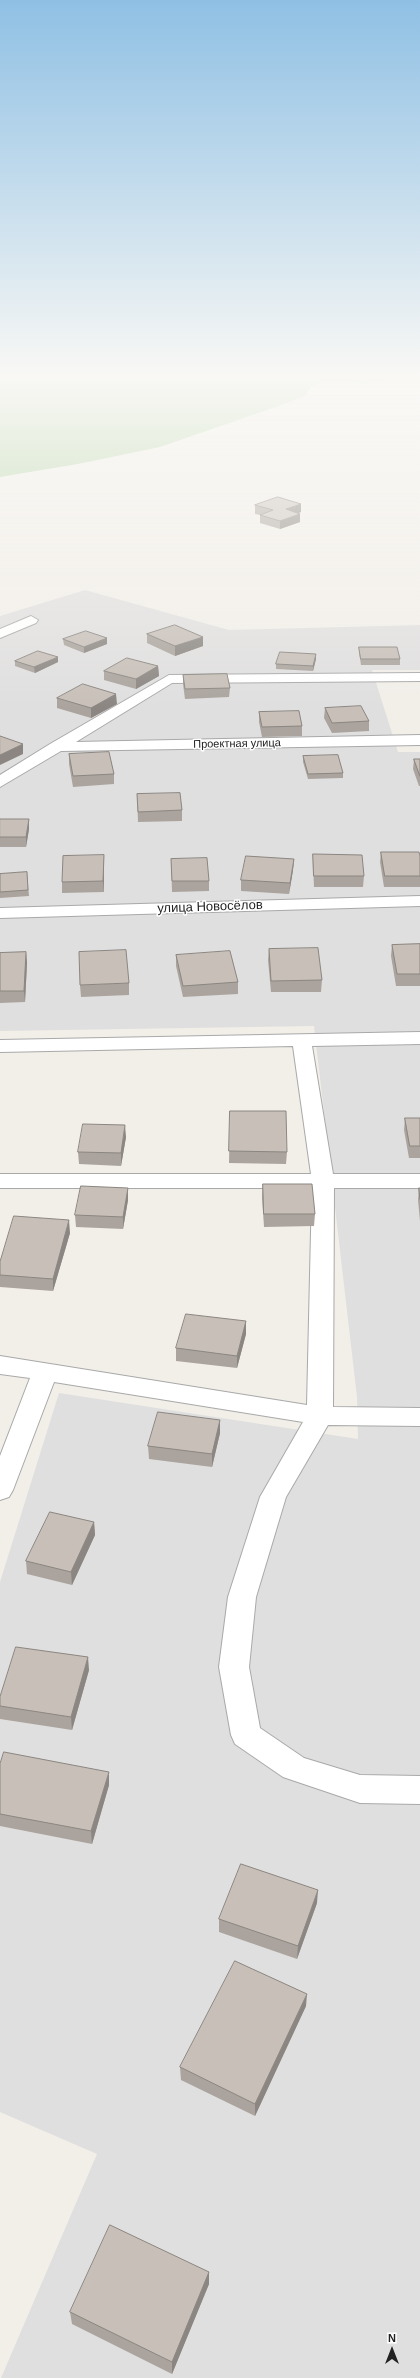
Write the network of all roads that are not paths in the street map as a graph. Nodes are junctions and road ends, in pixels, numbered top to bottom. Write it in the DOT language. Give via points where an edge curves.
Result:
graph roads {
  1 [pos="31,620"];
  2 [pos="0,634"];
  3 [pos="420,678"];
  4 [pos="420,740"];
  5 [pos="53,747"];
  6 [pos="0,782"];
  7 [pos="420,901"];
  8 [pos="0,912"];
  9 [pos="420,1038"];
  10 [pos="302,1042"];
  11 [pos="0,1046"];
  12 [pos="0,1181"];
  13 [pos="420,1181"];
  14 [pos="323,1182"];
  15 [pos="0,1364"];
  16 [pos="44,1372"];
  17 [pos="320,1416"];
  18 [pos="420,1417"];
  19 [pos="0,1490"];
  20 [pos="420,1790"];
  1 -- 2 [label="street"];
  3 -- 5 [label="street" via="169,679"];
  4 -- 5 [label="street, Проектная улица"];
  5 -- 6 [label="street"];
  7 -- 8 [label="street, улица Новосёлов"];
  9 -- 10 [label="street"];
  10 -- 11 [label="street"];
  10 -- 14 [label="street"];
  12 -- 14 [label="street"];
  13 -- 14 [label="street"];
  14 -- 17 [label="street"];
  15 -- 16 [label="street"];
  16 -- 17 [label="street"];
  16 -- 19 [label="street"];
  17 -- 18 [label="street"];
  17 -- 20 [label="street" via="272,1497 242,1597 234,1667 246,1735 294,1768 360,1789"];
}
